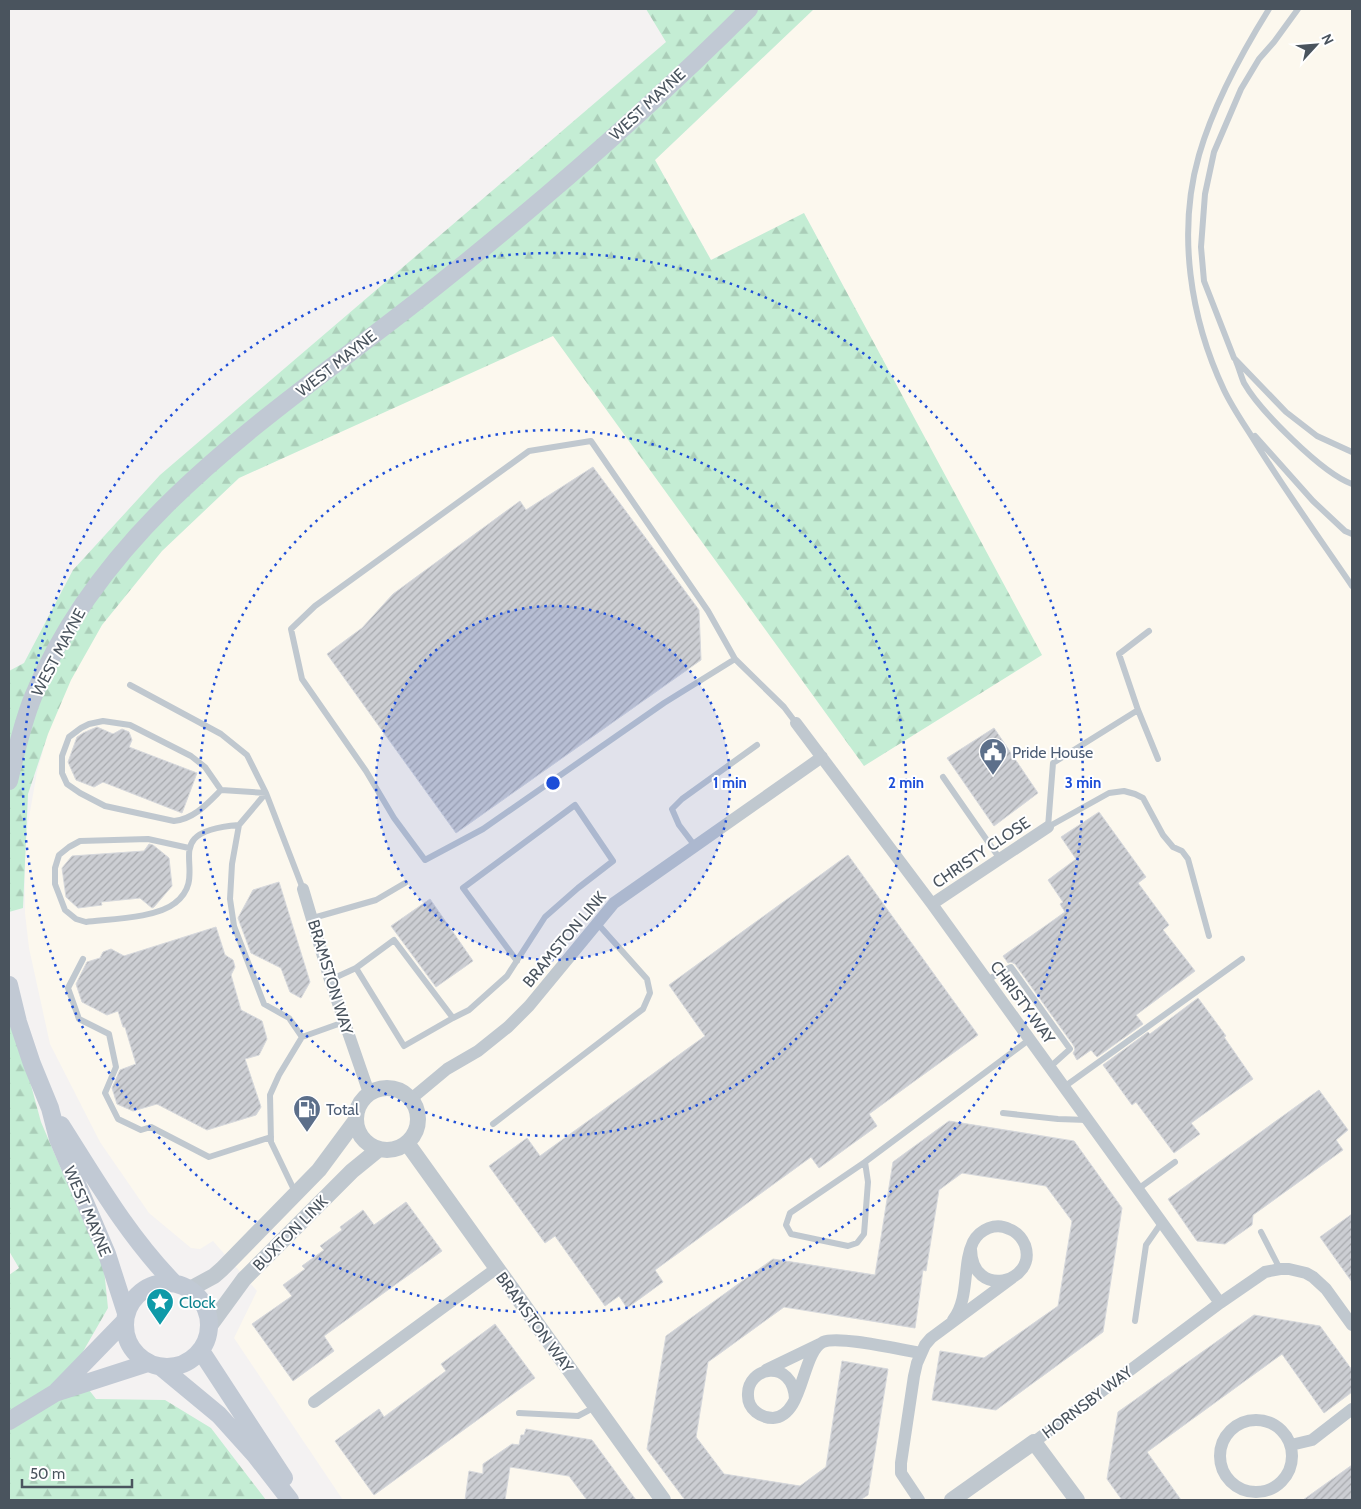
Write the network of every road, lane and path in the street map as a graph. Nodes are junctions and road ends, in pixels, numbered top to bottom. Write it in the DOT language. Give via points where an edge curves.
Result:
graph roads {
  1 [pos="749,9"];
  2 [pos="1270,9"];
  3 [pos="1298,9"];
  4 [pos="1234,358"];
  5 [pos="1239,417"];
  6 [pos="1352,452"];
  7 [pos="1352,484"];
  8 [pos="1352,534"];
  9 [pos="1352,586"];
  10 [pos="1149,631"];
  11 [pos="735,659"];
  12 [pos="130,685"];
  13 [pos="1138,710"];
  14 [pos="796,723"];
  15 [pos="757,745"];
  16 [pos="822,757"];
  17 [pos="1158,759"];
  18 [pos="942,777"];
  19 [pos="9,781"];
  20 [pos="221,790"];
  21 [pos="266,793"];
  22 [pos="239,825"];
  23 [pos="1048,827"];
  24 [pos="695,846"];
  25 [pos="189,848"];
  26 [pos="1000,859"];
  27 [pos="405,883"];
  28 [pos="303,889"];
  29 [pos="932,904"];
  30 [pos="313,918"];
  31 [pos="597,923"];
  32 [pos="1209,936"];
  33 [pos="1242,959"];
  34 [pos="83,960"];
  35 [pos="517,961"];
  36 [pos="356,968"];
  37 [pos="330,980"];
  38 [pos="987,980"];
  39 [pos="9,985"];
  40 [pos="453,1018"];
  41 [pos="344,1022"];
  42 [pos="302,1037"];
  43 [pos="1030,1039"];
  44 [pos="1050,1067"];
  45 [pos="1064,1087"];
  46 [pos="370,1093"];
  47 [pos="411,1098"];
  48 [pos="50,1108"];
  49 [pos="1003,1113"];
  50 [pos="356,1120"];
  51 [pos="1088,1120"];
  52 [pos="493,1124"];
  53 [pos="271,1137"];
  54 [pos="407,1143"];
  55 [pos="379,1149"];
  56 [pos="865,1162"];
  57 [pos="1175,1162"];
  58 [pos="1138,1189"];
  59 [pos="296,1194"];
  60 [pos="1162,1222"];
  61 [pos="1261,1232"];
  62 [pos="971,1249"];
  63 [pos="497,1268"];
  64 [pos="1280,1269"];
  65 [pos="1012,1278"];
  66 [pos="174,1283"];
  67 [pos="190,1289"];
  68 [pos="1220,1303"];
  69 [pos="125,1317"];
  70 [pos="1135,1321"];
  71 [pos="1352,1325"];
  72 [pos="948,1326"];
  73 [pos="210,1327"];
  74 [pos="820,1343"];
  75 [pos="201,1351"];
  76 [pos="921,1353"];
  77 [pos="154,1365"];
  78 [pos="762,1372"];
  79 [pos="55,1393"];
  80 [pos="795,1399"];
  81 [pos="314,1402"];
  82 [pos="596,1406"];
  83 [pos="1352,1409"];
  84 [pos="519,1413"];
  85 [pos="9,1421"];
  86 [pos="1034,1442"];
  87 [pos="1291,1445"];
  88 [pos="290,1500"];
  89 [pos="296,1500"];
  90 [pos="663,1500"];
  91 [pos="919,1500"];
  92 [pos="952,1500"];
  93 [pos="1077,1500"];
  1 -- 19 [label="main road, WEST MAYNE" via="613,137 489,243 230,446 187,484 110,567 67,631 33,697"];
  2 -- 5 [label="lane" via="1229,79 1214,115 1199,155 1188,226 1194,300 1209,353 1224,391"];
  3 -- 4 [label="lane" via="1259,59 1241,89 1214,152 1205,194 1201,247 1204,281"];
  4 -- 6 [label="lane" via="1286,412 1317,436"];
  4 -- 7 [label="lane" via="1244,383 1271,418 1329,471"];
  5 -- 8 [label="lane" via="1313,501"];
  5 -- 9 [label="lane"];
  10 -- 13 [label="lane" via="1119,654"];
  11 -- 11 [label="lane" via="664,703 482,829 425,860 302,679 291,630 315,606 529,451 591,440 708,611"];
  11 -- 14 [label="lane"];
  12 -- 21 [label="lane" via="221,734 247,755"];
  13 -- 17 [label="lane"];
  13 -- 23 [label="lane" via="1053,763"];
  14 -- 16 [label="street, CHRISTY WAY"];
  15 -- 24 [label="lane" via="672,809 679,825"];
  16 -- 24 [label="street, BRAMSTON LINK"];
  16 -- 29 [label="street, CHRISTY WAY"];
  18 -- 26 [label="lane"];
  20 -- 20 [label="lane" via="205,767 191,756 130,726 103,721 89,724 69,737 62,756 62,773 67,784 80,793 106,806 174,821 185,820"];
  20 -- 21 [label="lane"];
  21 -- 22 [label="lane"];
  21 -- 28 [label="lane"];
  22 -- 25 [label="lane" via="219,826 202,832"];
  22 -- 42 [label="lane" via="230,899 234,926 264,1004 289,1018"];
  23 -- 26 [label="street, CHRISTY CLOSE"];
  23 -- 32 [label="lane" via="1109,793 1124,791 1143,798 1163,835 1188,859"];
  24 -- 31 [label="street, BRAMSTON LINK" via="614,903"];
  25 -- 25 [label="lane" via="190,880 186,893 174,904 154,913 86,922 65,910 58,894 55,868 59,855 80,841 148,839"];
  26 -- 29 [label="street, CHRISTY CLOSE"];
  27 -- 30 [label="lane" via="376,900"];
  28 -- 30 [label="street, BRAMSTON WAY"];
  29 -- 38 [label="street, CHRISTY WAY"];
  30 -- 37 [label="street, BRAMSTON WAY"];
  31 -- 47 [label="street, BRAMSTON LINK" via="508,1027"];
  31 -- 52 [label="lane" via="647,978 650,993 643,1009"];
  33 -- 45 [label="lane"];
  34 -- 53 [label="lane" via="68,988 78,1019 109,1034 116,1067 105,1093 118,1119 141,1130 151,1127 209,1157"];
  35 -- 35 [label="lane" via="545,917 613,862 575,805 462,888"];
  35 -- 40 [label="lane" via="507,976 476,1004"];
  36 -- 37 [label="lane"];
  36 -- 40 [label="lane" via="394,940"];
  36 -- 40 [label="lane" via="404,1046"];
  37 -- 41 [label="street, BRAMSTON WAY"];
  38 -- 43 [label="street, CHRISTY WAY"];
  38 -- 44 [label="lane" via="1011,966 1070,1048"];
  39 -- 48 [label="main road, WEST MAYNE" via="18,1022"];
  41 -- 42 [label="lane"];
  41 -- 46 [label="street, BRAMSTON WAY"];
  42 -- 53 [label="lane" via="278,1075 270,1096"];
  43 -- 44 [label="street, CHRISTY WAY"];
  43 -- 56 [label="lane"];
  44 -- 45 [label="street, CHRISTY WAY"];
  45 -- 51 [label="street, CHRISTY WAY"];
  46 -- 47 [label="street" via="378,1089 396,1089"];
  46 -- 50 [label="street" via="359,1107"];
  47 -- 54 [label="street" via="418,1120 417,1130"];
  48 -- 66 [label="main road, WEST MAYNE" via="112,1208"];
  48 -- 69 [label="main road, WEST MAYNE" via="58,1139 107,1254"];
  49 -- 51 [label="lane"];
  50 -- 55 [label="street" via="362,1138"];
  50 -- 59 [label="street, BUXTON LINK" via="333,1154"];
  51 -- 58 [label="street, CHRISTY WAY"];
  53 -- 59 [label="lane"];
  54 -- 55 [label="street" via="396,1149"];
  54 -- 63 [label="street, BRAMSTON WAY"];
  55 -- 73 [label="street, BUXTON LINK" via="352,1171 244,1279"];
  56 -- 56 [label="lane" via="868,1182 864,1234 857,1243 848,1246 791,1234 786,1225 790,1213"];
  57 -- 58 [label="lane"];
  58 -- 60 [label="street, CHRISTY WAY"];
  59 -- 67 [label="street, BUXTON LINK" via="222,1269"];
  60 -- 68 [label="street, CHRISTY WAY"];
  60 -- 70 [label="lane" via="1146,1245"];
  61 -- 64 [label="lane"];
  62 -- 65 [label="street" via="973,1263 981,1276 999,1282"];
  62 -- 65 [label="street" via="978,1235 990,1228 999,1226 1014,1231 1024,1243 1026,1257 1022,1269"];
  62 -- 72 [label="street" via="960,1307"];
  63 -- 81 [label="street"];
  63 -- 82 [label="street, BRAMSTON WAY"];
  64 -- 68 [label="street, HORNSBY WAY" via="1258,1276"];
  64 -- 71 [label="street" via="1297,1270 1313,1277 1326,1289"];
  65 -- 72 [label="street"];
  66 -- 67 [label="main road"];
  66 -- 69 [label="main road" via="161,1282 144,1289 131,1302"];
  67 -- 73 [label="main road" via="208,1312"];
  68 -- 86 [label="street, HORNSBY WAY"];
  69 -- 77 [label="main road" via="125,1334 130,1346 138,1356"];
  69 -- 79 [label="main road"];
  72 -- 76 [label="street" via="931,1338"];
  73 -- 75 [label="main road"];
  74 -- 76 [label="street" via="846,1341"];
  74 -- 78 [label="street"];
  74 -- 80 [label="street"];
  75 -- 77 [label="main road" via="183,1364 172,1367"];
  75 -- 89 [label="main road" via="281,1470"];
  76 -- 91 [label="street" via="914,1376 901,1463 901,1473"];
  77 -- 79 [label="main road"];
  77 -- 88 [label="main road" via="219,1415"];
  78 -- 80 [label="street" via="771,1370 788,1377"];
  78 -- 80 [label="street" via="749,1385 747,1393 748,1402 760,1416 778,1417 790,1408"];
  79 -- 85 [label="main road"];
  82 -- 84 [label="lane" via="578,1416"];
  82 -- 90 [label="street, BRAMSTON WAY"];
  83 -- 87 [label="street" via="1312,1440"];
  86 -- 92 [label="street, HORNSBY WAY"];
  86 -- 93 [label="street"];
  87 -- 87 [label="street" via="1291,1466 1286,1477 1264,1491 1252,1492 1241,1488 1224,1473 1220,1461 1226,1435 1235,1426 1249,1420 1274,1424"];
}
